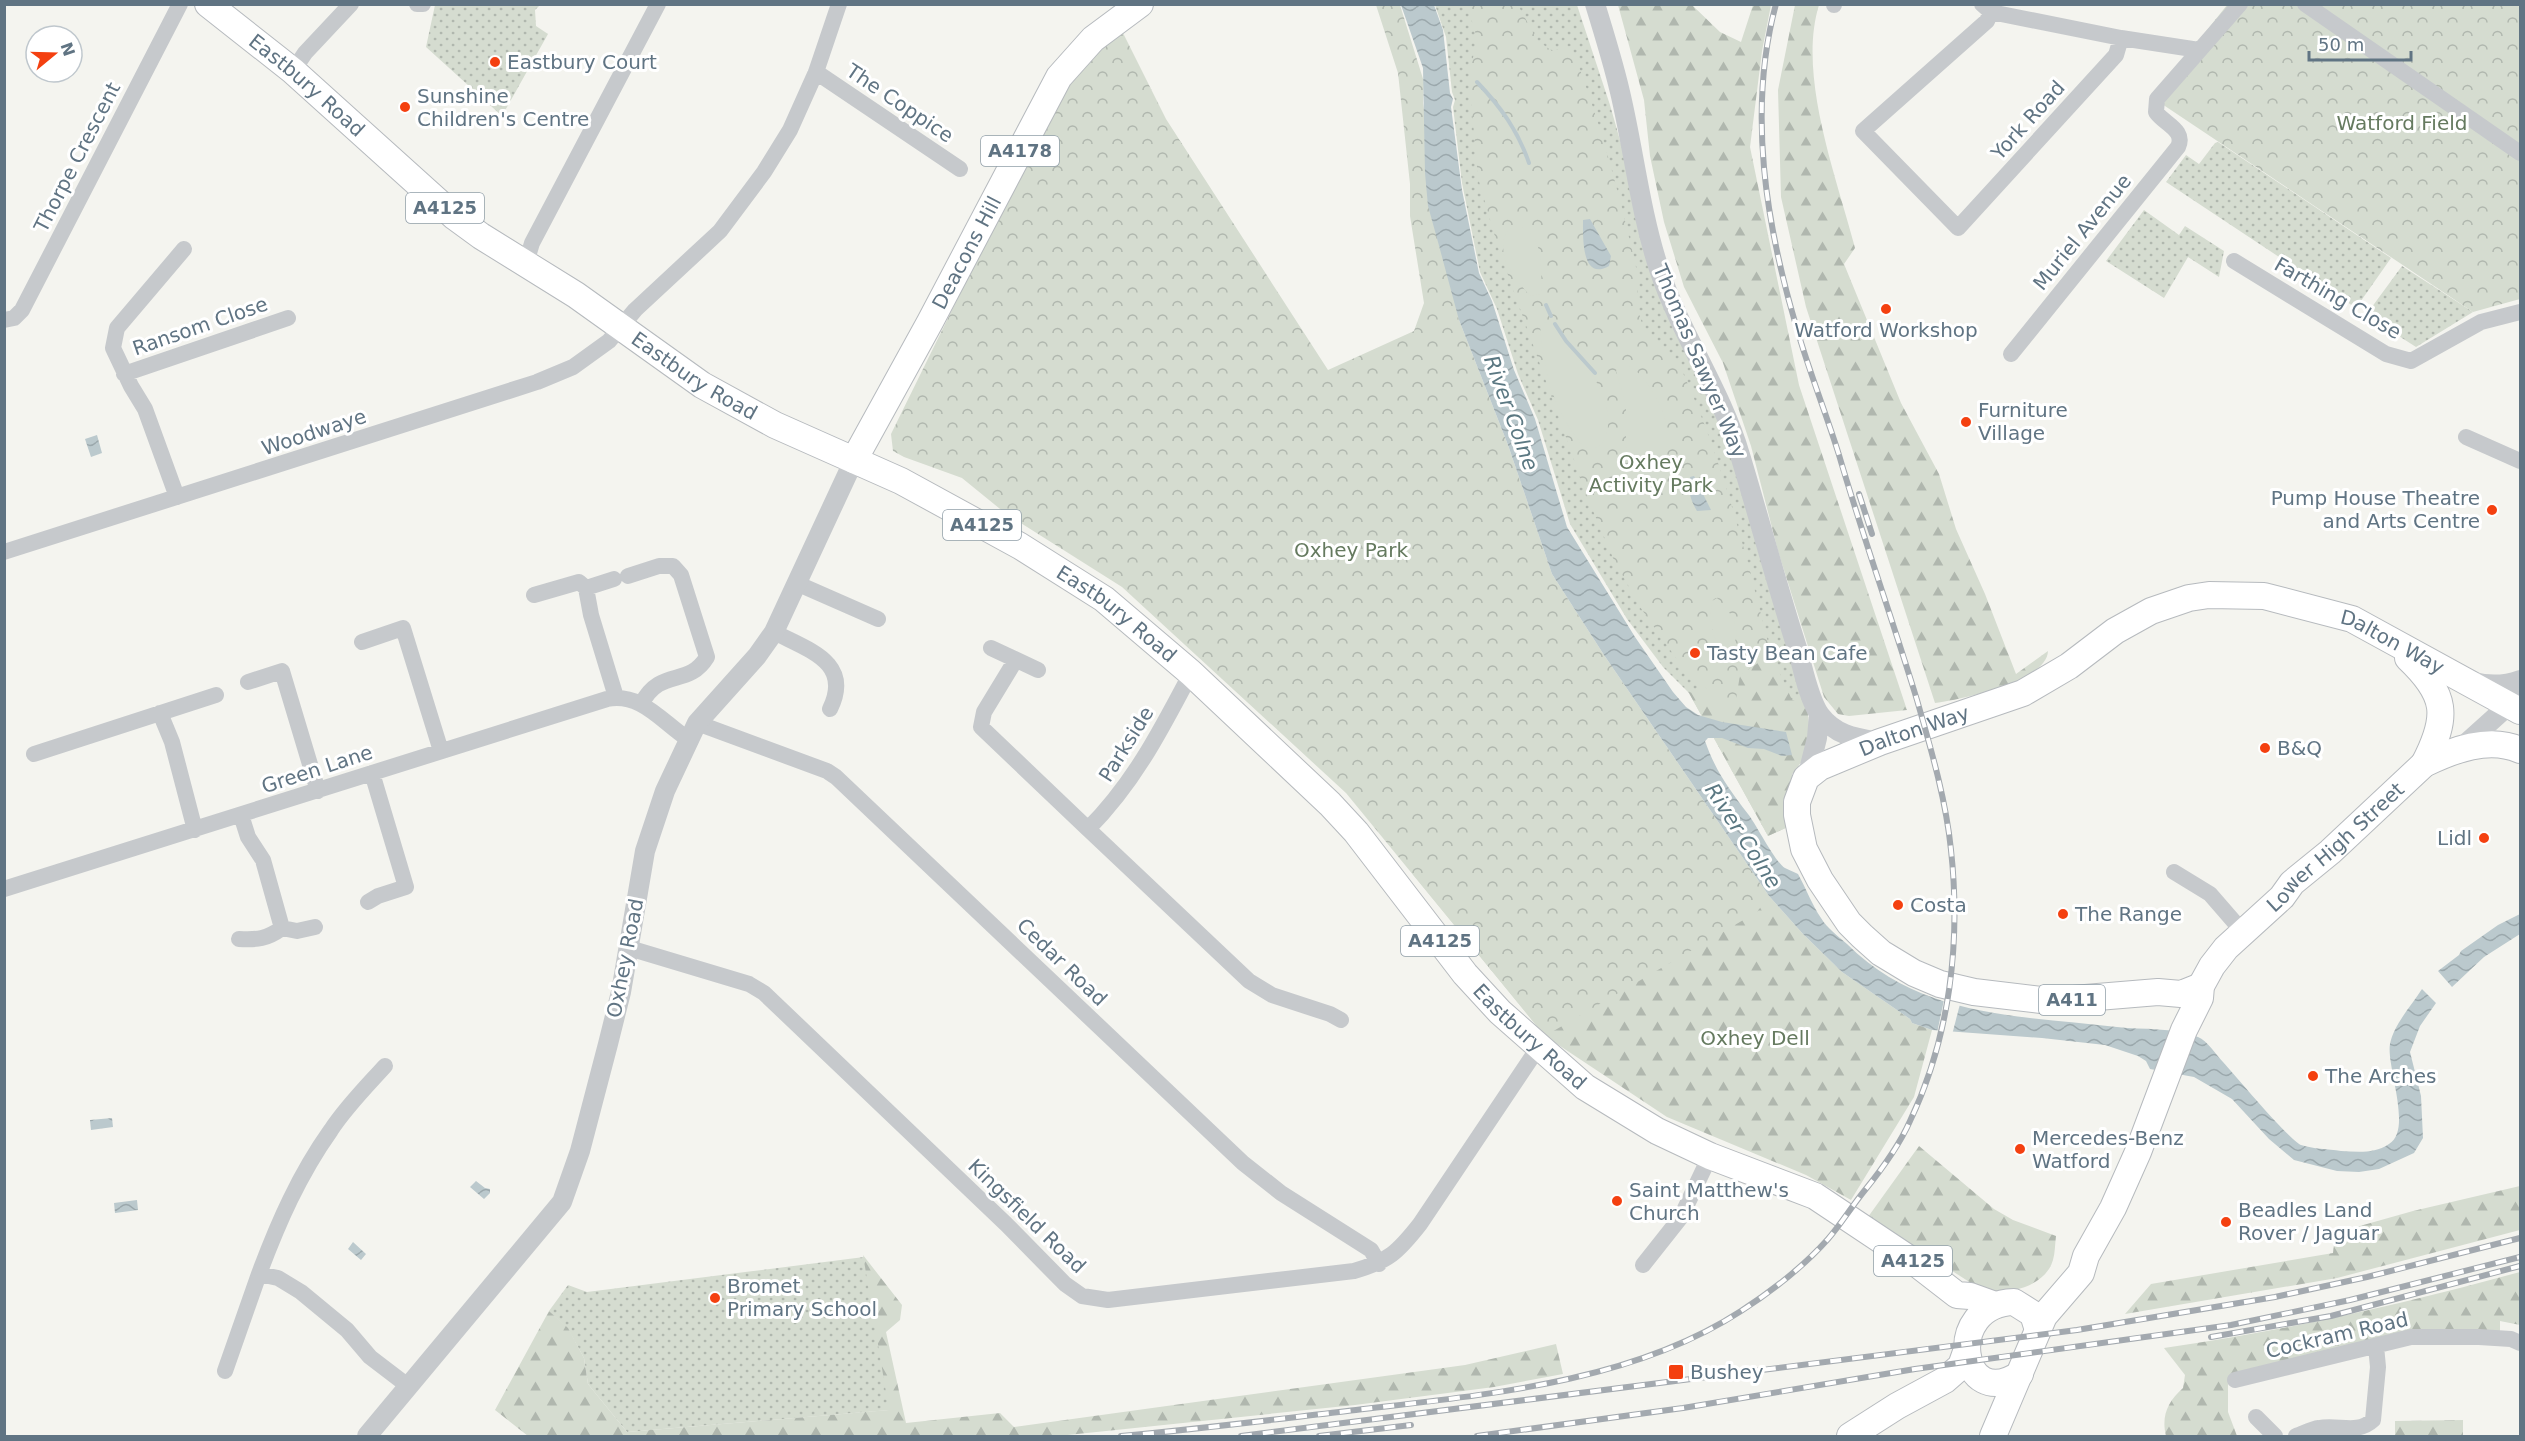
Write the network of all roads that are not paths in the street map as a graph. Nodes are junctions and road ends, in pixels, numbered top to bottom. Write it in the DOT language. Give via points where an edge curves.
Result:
graph roads {
  1 [pos="180,4"];
  2 [pos="208,4"];
  3 [pos="351,4"];
  4 [pos="417,4"];
  5 [pos="423,4"];
  6 [pos="658,4"];
  7 [pos="839,4"];
  8 [pos="1140,4"];
  9 [pos="1595,4"];
  10 [pos="2240,4"];
  11 [pos="2305,4"];
  12 [pos="1986,8"];
  13 [pos="2121,38"];
  14 [pos="2199,50"];
  15 [pos="293,71"];
  16 [pos="816,72"];
  17 [pos="2520,153"];
  18 [pos="960,169"];
  19 [pos="184,249"];
  20 [pos="2234,261"];
  21 [pos="526,263"];
  22 [pos="2520,312"];
  23 [pos="288,318"];
  24 [pos="4,320"];
  25 [pos="623,327"];
  26 [pos="2011,354"];
  27 [pos="124,374"];
  28 [pos="2466,437"];
  29 [pos="854,460"];
  30 [pos="2520,461"];
  31 [pos="177,497"];
  32 [pos="4,552"];
  33 [pos="796,583"];
  34 [pos="586,588"];
  35 [pos="534,595"];
  36 [pos="878,619"];
  37 [pos="774,632"];
  38 [pos="2391,641"];
  39 [pos="362,642"];
  40 [pos="991,648"];
  41 [pos="1015,661"];
  42 [pos="1038,670"];
  43 [pos="1191,673"];
  44 [pos="2520,680"];
  45 [pos="248,682"];
  46 [pos="2470,682"];
  47 [pos="216,695"];
  48 [pos="616,697"];
  49 [pos="642,703"];
  50 [pos="2517,704"];
  51 [pos="830,710"];
  52 [pos="160,713"];
  53 [pos="1819,714"];
  54 [pos="693,731"];
  55 [pos="1880,742"];
  56 [pos="2459,750"];
  57 [pos="2520,750"];
  58 [pos="441,751"];
  59 [pos="34,754"];
  60 [pos="2424,765"];
  61 [pos="372,773"];
  62 [pos="1808,774"];
  63 [pos="318,791"];
  64 [pos="241,815"];
  65 [pos="1088,829"];
  66 [pos="195,830"];
  67 [pos="2174,872"];
  68 [pos="4,889"];
  69 [pos="368,902"];
  70 [pos="315,927"];
  71 [pos="282,928"];
  72 [pos="2243,932"];
  73 [pos="239,939"];
  74 [pos="629,948"];
  75 [pos="2201,986"];
  76 [pos="2170,994"];
  77 [pos="1341,1020"];
  78 [pos="2184,1030"];
  79 [pos="1538,1048"];
  80 [pos="385,1066"];
  81 [pos="1710,1156"];
  82 [pos="2086,1256"];
  83 [pos="1379,1264"];
  84 [pos="1643,1265"];
  85 [pos="259,1274"];
  86 [pos="1957,1295"];
  87 [pos="2005,1304"];
  88 [pos="2038,1330"];
  89 [pos="1968,1341"];
  90 [pos="2520,1343"];
  91 [pos="2376,1346"];
  92 [pos="225,1371"];
  93 [pos="2020,1374"];
  94 [pos="1945,1380"];
  95 [pos="2235,1380"];
  96 [pos="408,1386"];
  97 [pos="2256,1417"];
  98 [pos="1996,1429"];
  99 [pos="367,1437"];
  100 [pos="1850,1437"];
  101 [pos="2275,1437"];
  102 [pos="2296,1437"];
  1 -- 24 [label="street, Thorpe Crescent" via="22,310 14,318"];
  2 -- 15 [label="main road, Eastbury Road / A4125"];
  3 -- 15 [label="street" via="305,52"];
  4 -- 5 [label="street"];
  6 -- 21 [label="street" via="532,243"];
  7 -- 16 [label="street, Woodwaye"];
  8 -- 29 [label="main road, Deacons Hill / A4178" via="1093,39 1059,77"];
  9 -- 53 [label="street, Thomas Sawyer Way" via="1620,92 1643,210 1659,268 1739,450 1774,576"];
  10 -- 14 [label="street"];
  11 -- 17 [label="street"];
  12 -- 13 [label="street"];
  12 -- 13 [label="street, York Road" via="1987,21 1863,131 1958,228 2116,56"];
  13 -- 14 [label="street"];
  14 -- 26 [label="street, Muriel Avenue" via="2155,105 2159,117 2179,134 2178,147"];
  15 -- 21 [label="main road, Eastbury Road / A4125" via="434,199 481,236"];
  16 -- 18 [label="street, The Coppice"];
  16 -- 25 [label="street, Woodwaye" via="790,130 726,222 635,310"];
  19 -- 27 [label="street, Ransom Close" via="117,328 113,348"];
  20 -- 22 [label="street, Farthing Close" via="2386,354 2411,361 2481,322"];
  21 -- 25 [label="main road, Eastbury Road / A4125"];
  23 -- 27 [label="street, Ransom Close"];
  25 -- 29 [label="main road, Eastbury Road / A4125" via="702,385 775,425"];
  25 -- 31 [label="street, Woodwaye" via="589,357 559,374"];
  27 -- 31 [label="street, Ransom Close" via="145,409"];
  28 -- 30 [label="street"];
  29 -- 33 [label="street, Oxhey Road"];
  29 -- 43 [label="main road, Eastbury Road / A4125" via="1020,546 1104,599"];
  31 -- 32 [label="street, Woodwaye"];
  33 -- 36 [label="street"];
  33 -- 37 [label="street, Oxhey Road"];
  34 -- 35 [label="street" via="575,582"];
  34 -- 48 [label="street"];
  34 -- 49 [label="street" via="659,566 673,566 681,575 707,657 698,670 654,686"];
  37 -- 51 [label="street" via="817,654 832,668 837,688"];
  37 -- 54 [label="street, Oxhey Road"];
  38 -- 46 [label="main road, Dalton Way"];
  38 -- 55 [label="main road, Dalton Way" via="2352,619 2264,596 2189,598 2151,611 2115,631 2069,666 2023,693"];
  38 -- 60 [label="main road" via="2427,676 2440,700 2439,725"];
  39 -- 58 [label="street" via="403,628"];
  40 -- 41 [label="street"];
  41 -- 42 [label="street"];
  41 -- 65 [label="street" via="984,712 981,727"];
  43 -- 65 [label="street, Parkside" via="1159,735 1120,795"];
  43 -- 79 [label="main road, Eastbury Road / A4125" via="1356,832 1465,974"];
  44 -- 46 [label="street" via="2490,686"];
  45 -- 63 [label="street" via="282,671"];
  46 -- 50 [label="main road, Dalton Way"];
  47 -- 52 [label="street"];
  48 -- 49 [label="street"];
  48 -- 58 [label="street, Green Lane"];
  49 -- 54 [label="street"];
  50 -- 56 [label="street, Lower High Street"];
  52 -- 59 [label="street"];
  52 -- 66 [label="street" via="172,742"];
  53 -- 55 [label="street" via="1842,734"];
  53 -- 62 [label="street, Thomas Sawyer Way" via="1818,738"];
  54 -- 74 [label="street, Oxhey Road" via="650,833"];
  54 -- 83 [label="street, Cedar Road" via="836,777 1243,1163 1281,1193 1371,1250"];
  55 -- 62 [label="main road, Dalton Way"];
  56 -- 57 [label="main road" via="2497,745"];
  56 -- 60 [label="main road, Lower High Street"];
  58 -- 61 [label="street, Green Lane"];
  60 -- 72 [label="main road, Lower High Street"];
  61 -- 63 [label="street, Green Lane"];
  61 -- 69 [label="street" via="406,887"];
  62 -- 76 [label="main road, A411" via="1797,808 1804,849 1828,895 1849,923 1889,958 1940,984 2016,998 2049,1001"];
  63 -- 64 [label="street, Green Lane"];
  64 -- 66 [label="street, Green Lane"];
  64 -- 71 [label="street" via="248,837 263,860"];
  65 -- 77 [label="street" via="1258,987 1290,1003"];
  66 -- 68 [label="street, Green Lane"];
  67 -- 72 [label="street" via="2210,894"];
  70 -- 71 [label="street" via="297,931"];
  71 -- 73 [label="street" via="262,939"];
  72 -- 75 [label="main road, Lower High Street" via="2226,948"];
  74 -- 83 [label="street, Kingsfield Road" via="750,984 764,993 1065,1284 1082,1296 1108,1300 1354,1271"];
  74 -- 96 [label="street, Oxhey Road" via="595,1096 562,1202"];
  75 -- 76 [label="main road, A411"];
  75 -- 78 [label="main road, Lower High Street" via="2200,998"];
  76 -- 78 [label="main road" via="2180,1006"];
  78 -- 82 [label="main road, Lower High Street" via="2117,1198"];
  79 -- 81 [label="main road, Eastbury Road / A4125" via="1585,1087 1657,1131"];
  79 -- 83 [label="street, Kingsfield Road" via="1420,1224 1405,1244"];
  80 -- 85 [label="street" via="314,1155 281,1216"];
  81 -- 84 [label="street" via="1681,1217"];
  81 -- 86 [label="main road, Eastbury Road / A4125" via="1815,1196"];
  82 -- 87 [label="main road, Lower High Street" via="2050,1286"];
  82 -- 88 [label="main road, Lower High Street" via="2081,1273 2055,1301"];
  85 -- 92 [label="street"];
  85 -- 96 [label="street" via="278,1278 301,1292 347,1330 370,1357"];
  86 -- 87 [label="main road, Eastbury Road / A4125"];
  86 -- 89 [label="main road, A4125"];
  87 -- 88 [label="main road" via="2033,1314"];
  87 -- 89 [label="main road" via="1982,1313 1973,1323"];
  88 -- 93 [label="main road"];
  89 -- 93 [label="main road" via="1976,1376 1985,1382 2001,1384"];
  89 -- 94 [label="main road" via="1961,1366"];
  90 -- 91 [label="street, Cockram Road" via="2479,1337 2411,1337"];
  91 -- 95 [label="street, Cockram Road"];
  91 -- 102 [label="street" via="2373,1420 2365,1426 2320,1428"];
  93 -- 98 [label="main road"];
  94 -- 98 [label="main road" via="1966,1383 1984,1396"];
  94 -- 100 [label="main road"];
  96 -- 99 [label="street, Oxhey Road"];
  97 -- 101 [label="street"];
}
